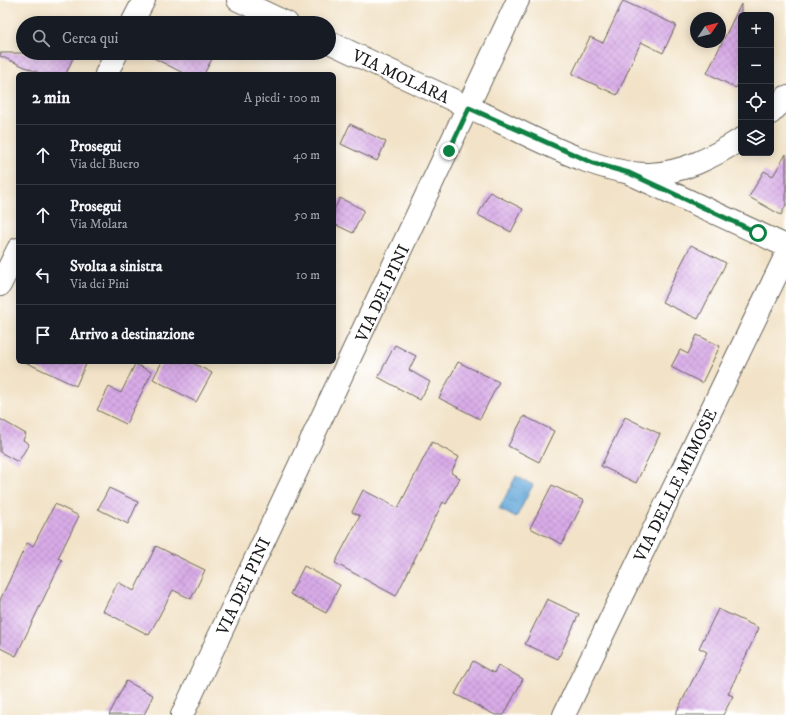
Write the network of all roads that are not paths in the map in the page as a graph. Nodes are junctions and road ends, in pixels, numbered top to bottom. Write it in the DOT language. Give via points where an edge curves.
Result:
graph roads {
  1 [pos="144,0"];
  2 [pos="238,0"];
  3 [pos="518,0"];
  4 [pos="136,16"];
  5 [pos="272,16"];
  6 [pos="336,45"];
  7 [pos="113,60"];
  8 [pos="107,72"];
  9 [pos="786,98"];
  10 [pos="469,108"];
  11 [pos="774,111"];
  12 [pos="738,141"];
  13 [pos="629,173"];
  14 [pos="786,246"];
  15 [pos="16,253"];
  16 [pos="786,255"];
  17 [pos="0,285"];
  18 [pos="182,715"];
  19 [pos="564,715"];
  1 -- 4 [label="street"];
  2 -- 5 [label="street"];
  3 -- 10 [label="street, VIA DEI PINI"];
  6 -- 10 [label="street, VIA MOLARA"];
  7 -- 8 [label="street"];
  9 -- 11 [label="street"];
  10 -- 13 [label="street, VIA MOLARA" via="593,163"];
  10 -- 18 [label="street, VIA DEI PINI"];
  12 -- 13 [label="street, VIA MOLARA" via="712,157 680,169 650,174"];
  13 -- 14 [label="street"];
  15 -- 17 [label="street"];
  16 -- 19 [label="street, VIA DELLE MIMOSE"];
}
